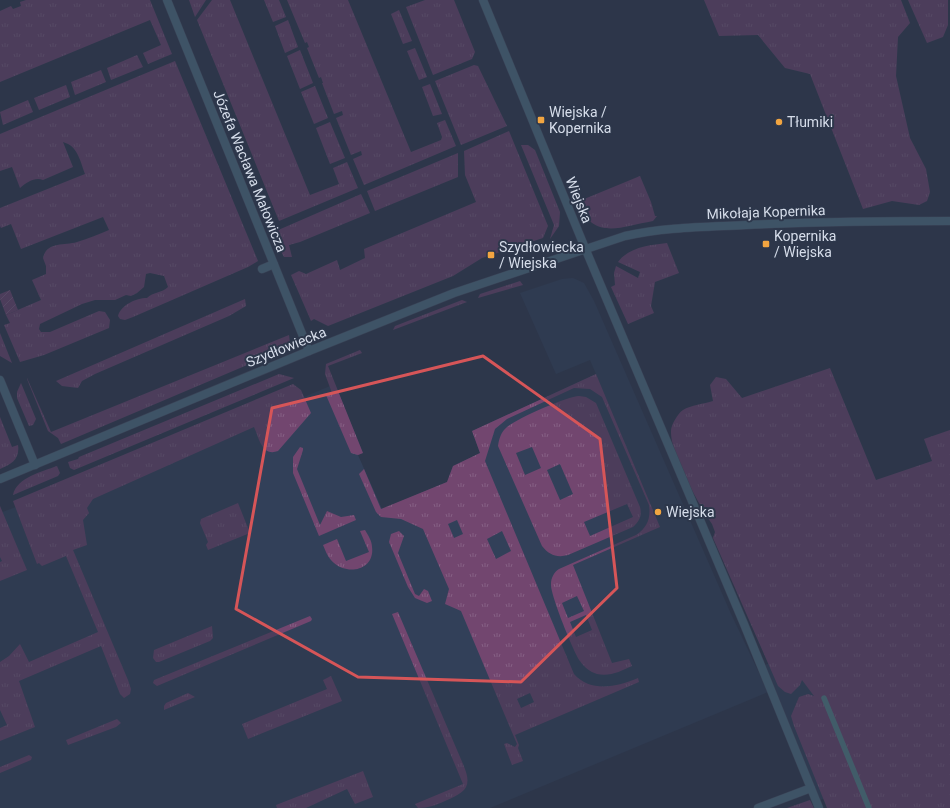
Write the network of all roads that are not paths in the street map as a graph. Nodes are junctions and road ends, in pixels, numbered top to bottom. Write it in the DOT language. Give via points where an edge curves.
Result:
graph roads {
  1 [pos="167,0"];
  2 [pos="483,0"];
  3 [pos="950,221"];
  4 [pos="585,248"];
  5 [pos="274,264"];
  6 [pos="262,269"];
  7 [pos="309,351"];
  8 [pos="0,380"];
  9 [pos="35,465"];
  10 [pos="0,479"];
  11 [pos="811,788"];
  12 [pos="758,808"];
  13 [pos="819,808"];
  1 -- 5 [label="street, Józefa Wacława Małowicza"];
  2 -- 4 [label="street, Wiejska"];
  3 -- 4 [label="street, Mikołaja Kopernika" via="772,224 651,230"];
  4 -- 7 [label="street, Szydłowiecka" via="454,293"];
  4 -- 11 [label="street, Wiejska"];
  5 -- 6 [label="street"];
  5 -- 7 [label="street, Józefa Wacława Małowicza"];
  7 -- 9 [label="street, Szydłowiecka"];
  8 -- 9 [label="street"];
  9 -- 10 [label="street, Szydłowiecka"];
  11 -- 12 [label="street"];
  11 -- 13 [label="street, Wiejska"];
}
